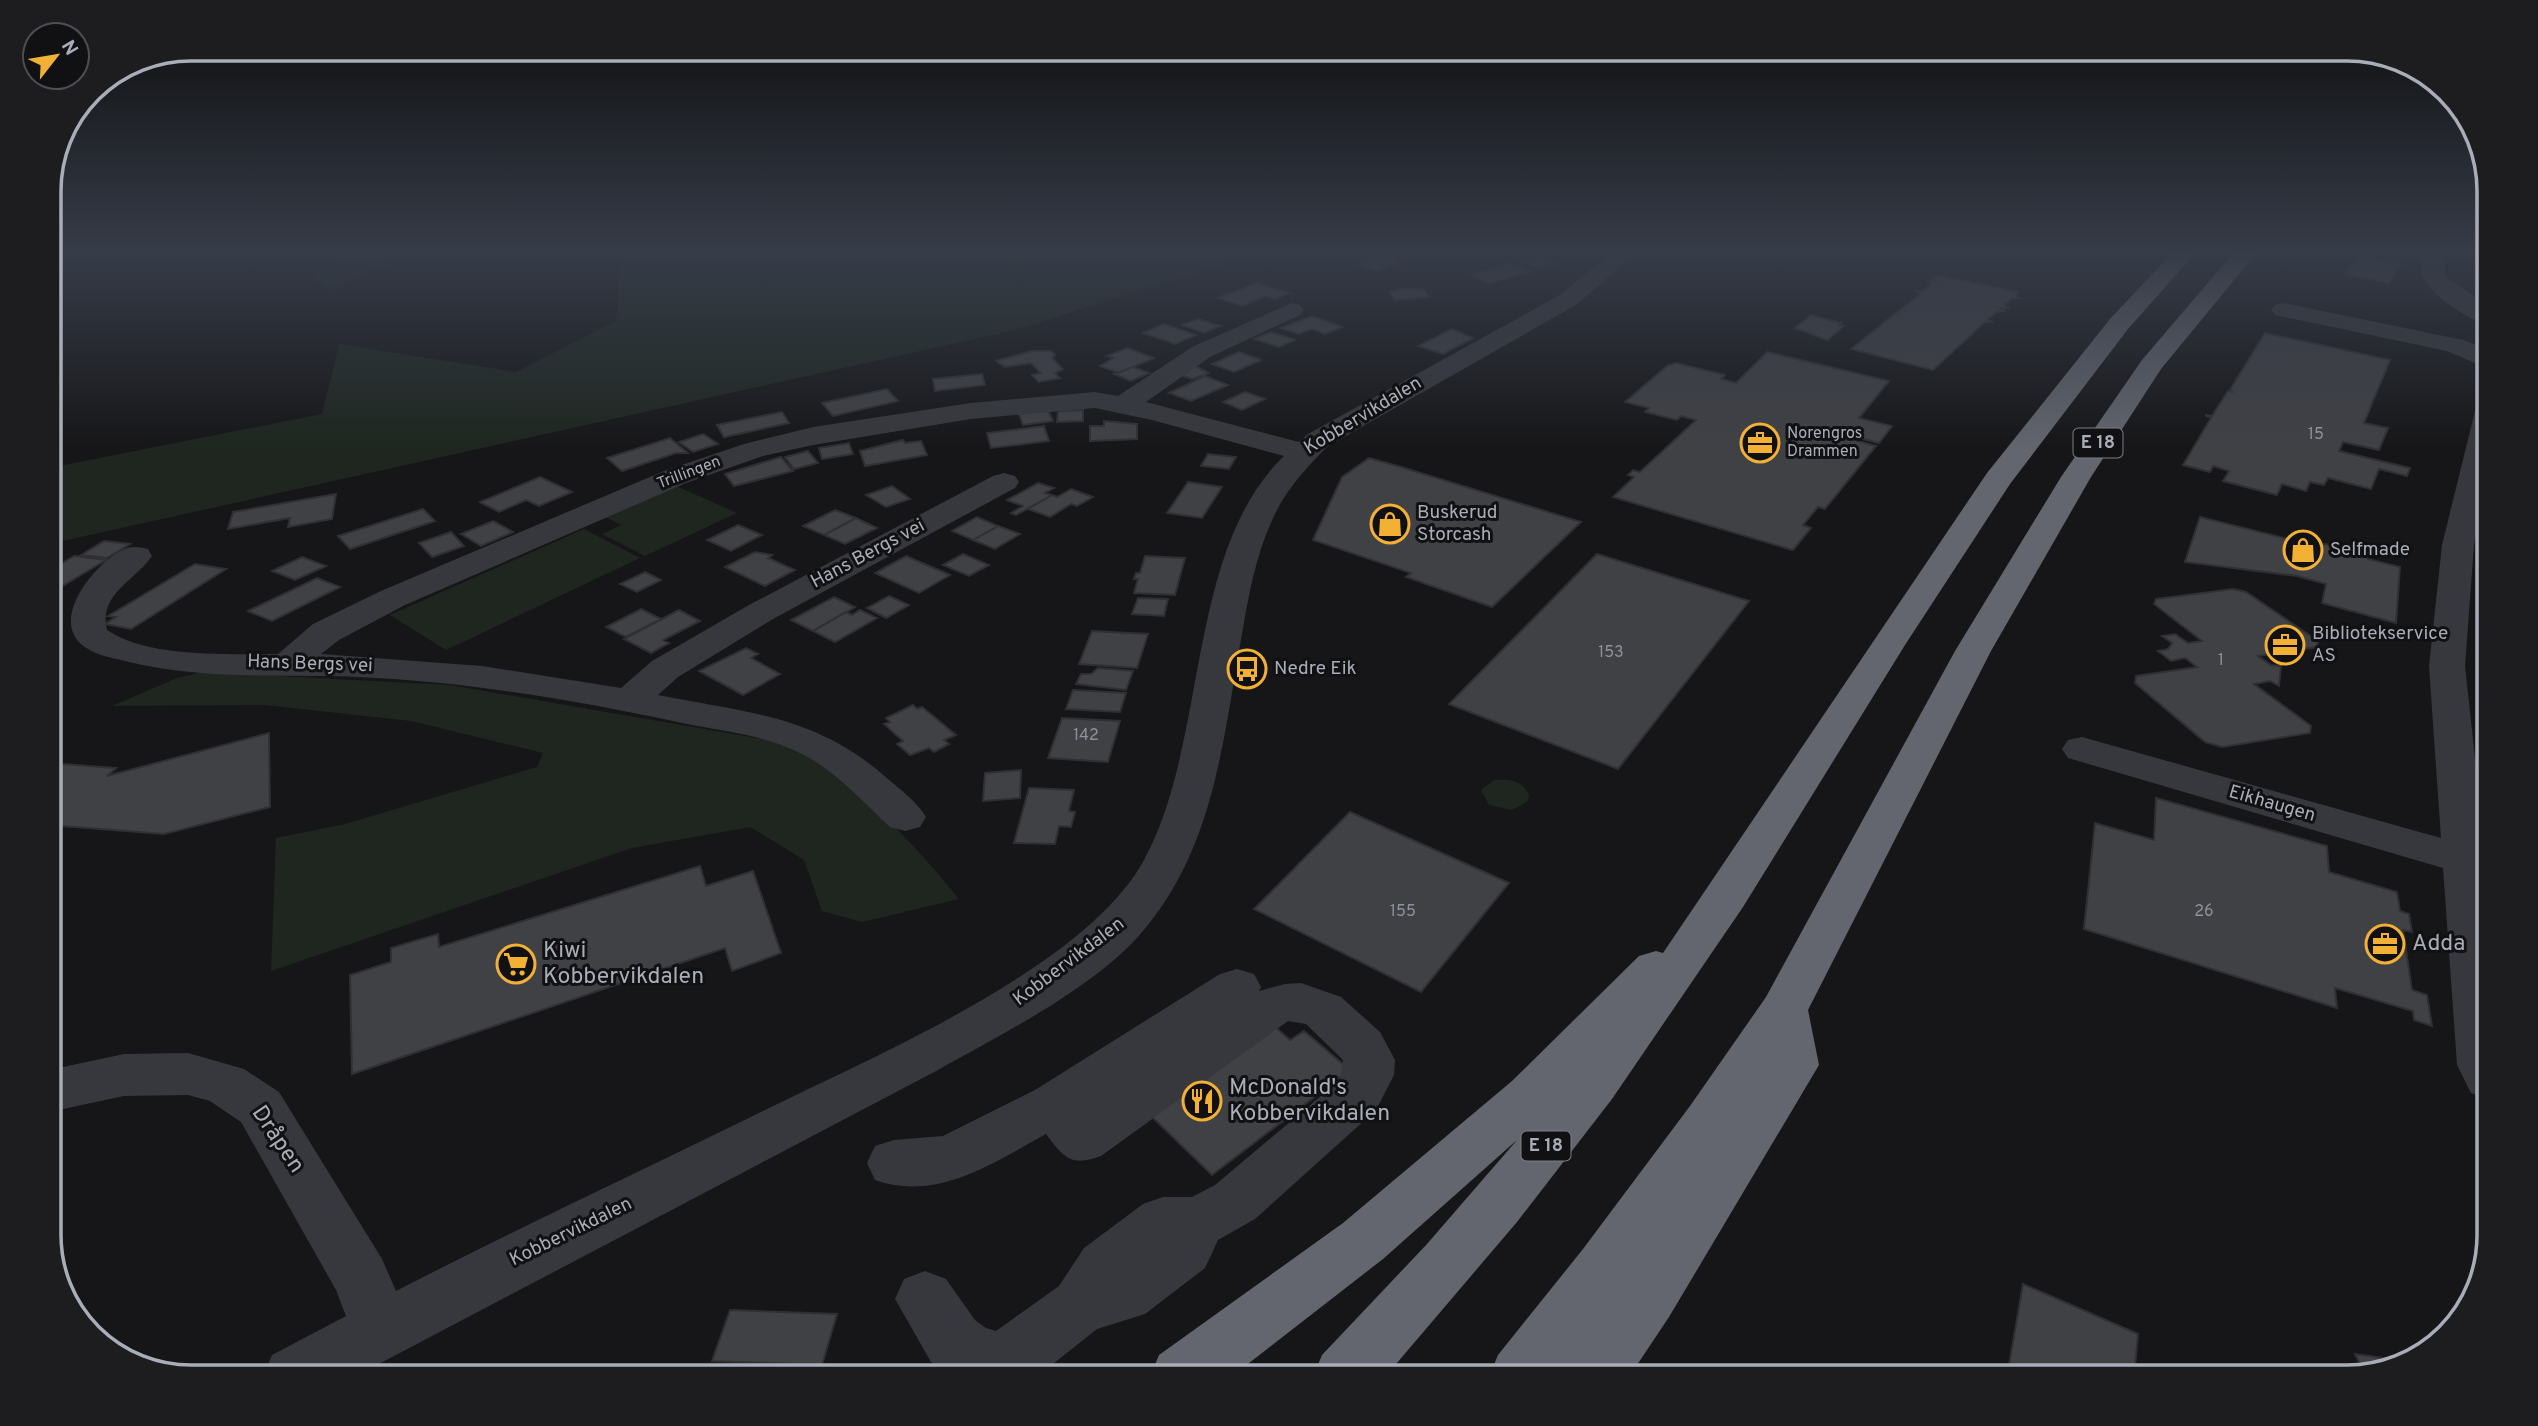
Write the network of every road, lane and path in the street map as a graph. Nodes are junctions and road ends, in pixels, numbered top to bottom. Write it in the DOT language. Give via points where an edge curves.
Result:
graph roads {
  1 [pos="1276,318"];
  2 [pos="1536,318"];
  3 [pos="2125,318"];
  4 [pos="2191,318"];
  5 [pos="2320,318"];
  6 [pos="2476,353"];
  7 [pos="1125,404"];
  8 [pos="1301,452"];
  9 [pos="2476,466"];
  10 [pos="1004,482"];
  11 [pos="136,556"];
  12 [pos="289,663"];
  13 [pos="631,699"];
  14 [pos="2082,749"];
  15 [pos="905,817"];
  16 [pos="2476,863"];
  17 [pos="2477,882"];
  18 [pos="1726,898"];
  19 [pos="1237,987"];
  20 [pos="1783,1010"];
  21 [pos="1130,1056"];
  22 [pos="1189,1065"];
  23 [pos="62,1088"];
  24 [pos="1054,1105"];
  25 [pos="894,1163"];
  26 [pos="925,1299"];
  27 [pos="380,1328"];
  28 [pos="316,1365"];
  29 [pos="1197,1365"];
  30 [pos="1355,1365"];
  31 [pos="1529,1365"];
  32 [pos="1600,1365"];
  1 -- 7 [label="street" via="1201,352"];
  2 -- 8 [label="street, Kobbervikdalen"];
  3 -- 18 [label="highway, E 18" via="2009,462"];
  4 -- 20 [label="highway, E 18" via="2151,365 2076,477 1973,651"];
  5 -- 6 [label="street"];
  7 -- 8 [label="street, Trillingen"];
  7 -- 12 [label="street, Trillingen" via="1076,401 948,414 754,450 675,477 393,598 327,632"];
  8 -- 27 [label="street, Kobbervikdalen" via="1278,479 1258,515 1236,583 1194,792 1157,878 1129,917 1051,980 995,1015 807,1115"];
  9 -- 16 [label="street" via="2458,545 2447,666"];
  10 -- 13 [label="street, Hans Bergs vei" via="761,612 665,669"];
  11 -- 12 [label="street, Hans Bergs vei" via="88,609 88,630 94,638 150,657"];
  12 -- 13 [label="street, Hans Bergs vei" via="383,667"];
  13 -- 15 [label="street, Hans Bergs vei" via="801,738 848,766"];
  14 -- 16 [label="street, Eikhaugen"];
  16 -- 17 [label="street"];
  18 -- 29 [label="highway" via="1531,1096 1363,1241"];
  18 -- 30 [label="highway, E 18" via="1628,1041 1504,1199"];
  19 -- 21 [label="street"];
  20 -- 31 [label="highway, E 18" via="1709,1122"];
  20 -- 32 [label="highway" via="1793,1065"];
  21 -- 22 [label="street"];
  21 -- 24 [label="street"];
  22 -- 24 [label="street" via="1082,1140"];
  22 -- 26 [label="street" via="1286,1002 1317,1006 1360,1042 1369,1057 1369,1078 1358,1095 1234,1202 1198,1222 1163,1222 1105,1267 1080,1306 1022,1350 997,1361 971,1355 953,1341"];
  23 -- 27 [label="street, Dråpen" via="124,1075 188,1074 226,1084 260,1107 360,1278"];
  24 -- 25 [label="street" via="950,1159"];
  27 -- 28 [label="street, Kobbervikdalen"];
}
